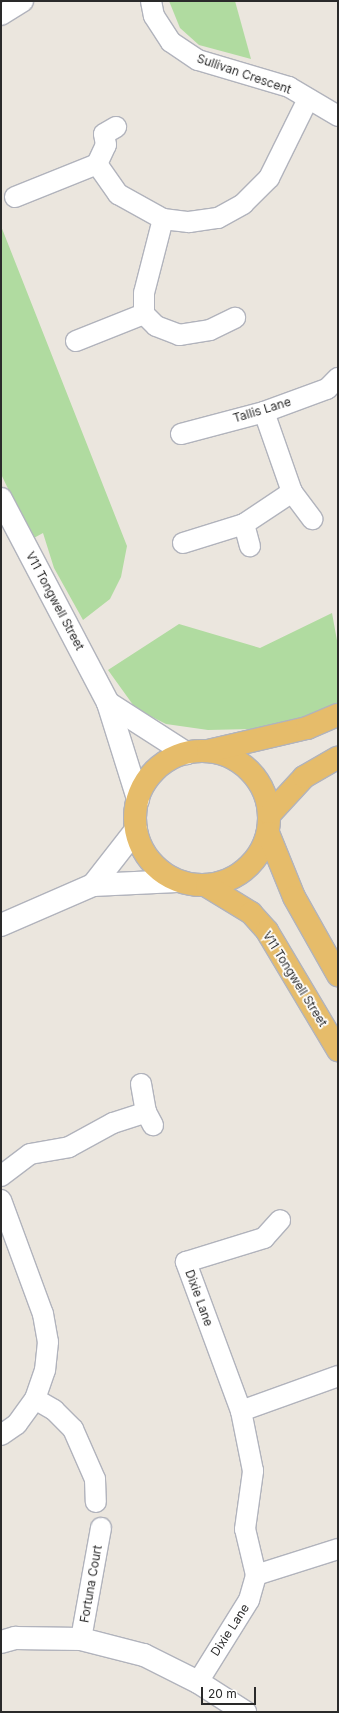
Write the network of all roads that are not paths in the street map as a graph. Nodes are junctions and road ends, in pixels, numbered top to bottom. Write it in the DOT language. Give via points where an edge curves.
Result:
graph roads {
  1 [pos="23,1"];
  2 [pos="151,1"];
  3 [pos="1,15"];
  4 [pos="308,99"];
  5 [pos="338,116"];
  6 [pos="116,127"];
  7 [pos="97,164"];
  8 [pos="15,197"];
  9 [pos="163,219"];
  10 [pos="144,314"];
  11 [pos="235,318"];
  12 [pos="76,341"];
  13 [pos="338,378"];
  14 [pos="264,412"];
  15 [pos="181,434"];
  16 [pos="292,492"];
  17 [pos="1,499"];
  18 [pos="312,519"];
  19 [pos="244,524"];
  20 [pos="183,543"];
  21 [pos="250,546"];
  22 [pos="108,703"];
  23 [pos="338,715"];
  24 [pos="196,752"];
  25 [pos="338,757"];
  26 [pos="138,799"];
  27 [pos="269,824"];
  28 [pos="136,830"];
  29 [pos="177,881"];
  30 [pos="93,885"];
  31 [pos="207,886"];
  32 [pos="1,925"];
  33 [pos="338,974"];
  34 [pos="338,1050"];
  35 [pos="141,1084"];
  36 [pos="1,1176"];
  37 [pos="1,1200"];
  38 [pos="280,1220"];
  39 [pos="9,1253"];
  40 [pos="338,1376"];
  41 [pos="35,1399"];
  42 [pos="241,1411"];
  43 [pos="1,1435"];
  44 [pos="96,1502"];
  45 [pos="101,1528"];
  46 [pos="338,1549"];
  47 [pos="256,1575"];
  48 [pos="82,1639"];
  49 [pos="1,1642"];
  50 [pos="198,1682"];
  51 [pos="245,1712"];
  1 -- 3 [label="street"];
  2 -- 4 [label="street, Sullivan Crescent" via="154,16 171,42 198,60 259,76"];
  4 -- 5 [label="street, Sullivan Crescent"];
  4 -- 9 [label="street" via="269,178 243,204 218,218 189,222"];
  6 -- 7 [label="street" via="104,134 106,146"];
  7 -- 8 [label="street"];
  7 -- 9 [label="street" via="118,194"];
  9 -- 10 [label="street" via="144,293"];
  10 -- 11 [label="street" via="156,326 179,335 210,330"];
  10 -- 12 [label="street"];
  13 -- 14 [label="street, Tallis Lane" via="327,388"];
  14 -- 15 [label="street, Tallis Lane"];
  14 -- 16 [label="street"];
  16 -- 18 [label="street"];
  16 -- 19 [label="street"];
  17 -- 22 [label="street, V11 Tongwell Street"];
  19 -- 20 [label="street"];
  19 -- 21 [label="street"];
  22 -- 24 [label="street"];
  22 -- 26 [label="street, V11 Tongwell Street"];
  23 -- 24 [label="highway" via="307,728"];
  24 -- 26 [label="highway" via="156,769"];
  24 -- 27 [label="highway" via="226,755 256,778 266,795"];
  25 -- 27 [label="highway" via="304,777"];
  26 -- 28 [label="highway"];
  27 -- 31 [label="highway" via="252,864 239,875"];
  27 -- 33 [label="highway" via="294,897"];
  28 -- 29 [label="highway" via="154,866"];
  28 -- 30 [label="street"];
  29 -- 30 [label="street"];
  29 -- 31 [label="highway"];
  30 -- 32 [label="street"];
  31 -- 34 [label="highway, V11 Tongwell Street" via="251,913 267,931"];
  35 -- 36 [label="street" via="149,1119 113,1124 69,1147 30,1154"];
  37 -- 39 [label="street"];
  38 -- 42 [label="street, Dixie Lane" via="264,1238 186,1262"];
  39 -- 41 [label="street" via="43,1314 48,1342 44,1370"];
  40 -- 42 [label="street"];
  41 -- 43 [label="street" via="17,1424"];
  41 -- 44 [label="street" via="54,1410 73,1429 95,1479"];
  42 -- 47 [label="street, Dixie Lane" via="253,1471 245,1529"];
  45 -- 48 [label="street, Fortuna Court"];
  46 -- 47 [label="street"];
  47 -- 50 [label="street, Dixie Lane" via="250,1600"];
  48 -- 49 [label="street" via="15,1638"];
  48 -- 50 [label="street" via="144,1655"];
  50 -- 51 [label="street"];
}
